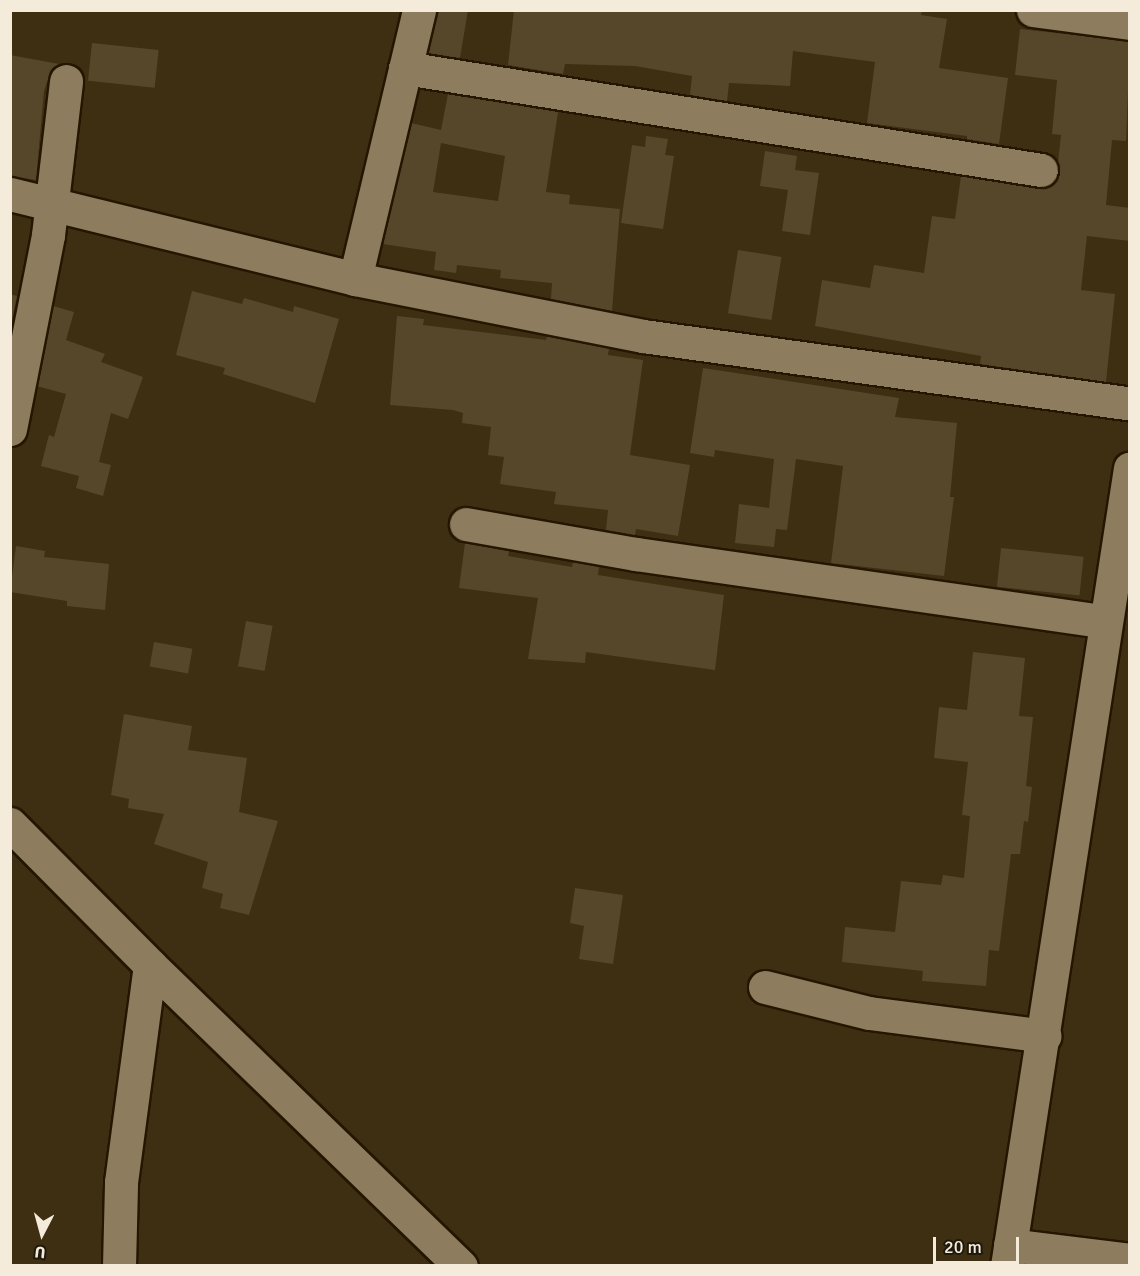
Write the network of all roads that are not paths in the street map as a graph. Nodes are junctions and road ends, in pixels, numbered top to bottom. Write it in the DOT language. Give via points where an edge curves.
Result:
graph roads {
  1 [pos="419,10"];
  2 [pos="1033,10"];
  3 [pos="1130,23"];
  4 [pos="405,68"];
  5 [pos="66,81"];
  6 [pos="1041,170"];
  7 [pos="10,194"];
  8 [pos="52,203"];
  9 [pos="355,279"];
  10 [pos="1130,404"];
  11 [pos="10,429"];
  12 [pos="1130,468"];
  13 [pos="466,524"];
  14 [pos="1124,551"];
  15 [pos="1103,621"];
  16 [pos="11,826"];
  17 [pos="150,965"];
  18 [pos="765,987"];
  19 [pos="1045,1036"];
  20 [pos="1008,1255"];
  21 [pos="1130,1260"];
  22 [pos="119,1266"];
  23 [pos="461,1266"];
  1 -- 4 [label="street"];
  2 -- 3 [label="street"];
  4 -- 6 [label="street"];
  4 -- 9 [label="street"];
  5 -- 8 [label="street"];
  7 -- 8 [label="street"];
  8 -- 9 [label="street"];
  8 -- 11 [label="street"];
  9 -- 10 [label="street" via="643,336"];
  12 -- 14 [label="street"];
  13 -- 15 [label="street" via="636,554"];
  14 -- 15 [label="street"];
  15 -- 19 [label="street"];
  16 -- 17 [label="street"];
  17 -- 22 [label="street" via="124,1159"];
  17 -- 23 [label="street"];
  18 -- 19 [label="street" via="869,1013"];
  19 -- 20 [label="street"];
  20 -- 21 [label="street"];
}
